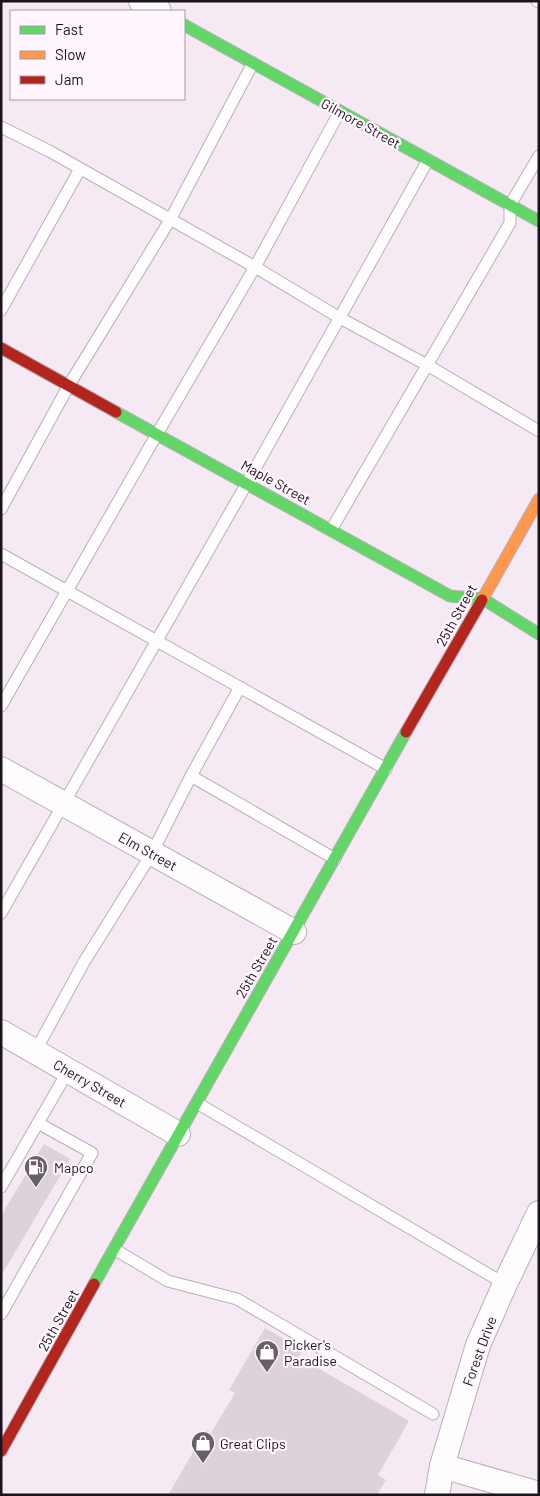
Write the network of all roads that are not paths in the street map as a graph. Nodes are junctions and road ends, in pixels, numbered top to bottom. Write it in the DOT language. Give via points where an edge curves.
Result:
graph roads {
  1 [pos="141,1"];
  2 [pos="157,10"];
  3 [pos="185,26"];
  4 [pos="253,63"];
  5 [pos="340,112"];
  6 [pos="1,128"];
  7 [pos="539,156"];
  8 [pos="428,160"];
  9 [pos="80,169"];
  10 [pos="510,205"];
  11 [pos="170,220"];
  12 [pos="539,221"];
  13 [pos="255,267"];
  14 [pos="1,310"];
  15 [pos="340,318"];
  16 [pos="1,348"];
  17 [pos="427,366"];
  18 [pos="69,385"];
  19 [pos="539,432"];
  20 [pos="157,434"];
  21 [pos="247,483"];
  22 [pos="539,499"];
  23 [pos="1,508"];
  24 [pos="331,530"];
  25 [pos="1,554"];
  26 [pos="67,591"];
  27 [pos="482,599"];
  28 [pos="539,634"];
  29 [pos="157,641"];
  30 [pos="240,687"];
  31 [pos="1,706"];
  32 [pos="1,769"];
  33 [pos="386,769"];
  34 [pos="191,776"];
  35 [pos="64,804"];
  36 [pos="152,853"];
  37 [pos="335,859"];
  38 [pos="1,914"];
  39 [pos="294,932"];
  40 [pos="1,1032"];
  41 [pos="35,1052"];
  42 [pos="68,1071"];
  43 [pos="197,1103"];
  44 [pos="38,1123"];
  45 [pos="178,1134"];
  46 [pos="1,1187"];
  47 [pos="539,1213"];
  48 [pos="114,1249"];
  49 [pos="505,1284"];
  50 [pos="1,1314"];
  51 [pos="433,1414"];
  52 [pos="4,1441"];
  53 [pos="442,1466"];
  54 [pos="539,1494"];
  55 [pos="437,1495"];
  1 -- 2 [label="street"];
  3 -- 4 [label="main road, Gilmore Street"];
  4 -- 5 [label="main road, Gilmore Street"];
  4 -- 11 [label="lane"];
  5 -- 8 [label="main road, Gilmore Street"];
  5 -- 13 [label="lane"];
  6 -- 9 [label="lane"];
  7 -- 10 [label="lane"];
  8 -- 10 [label="main road, Gilmore Street"];
  8 -- 15 [label="lane"];
  9 -- 11 [label="lane"];
  9 -- 14 [label="lane"];
  10 -- 12 [label="main road, Gilmore Street"];
  10 -- 17 [label="lane" via="510,223"];
  11 -- 13 [label="lane"];
  11 -- 18 [label="lane"];
  13 -- 15 [label="lane"];
  13 -- 20 [label="lane"];
  15 -- 17 [label="lane"];
  15 -- 21 [label="lane"];
  16 -- 18 [label="main road, Maple Street"];
  17 -- 19 [label="lane"];
  17 -- 24 [label="lane"];
  18 -- 20 [label="main road, Maple Street"];
  18 -- 23 [label="lane"];
  20 -- 21 [label="main road, Maple Street"];
  20 -- 26 [label="lane"];
  21 -- 24 [label="main road, Maple Street"];
  21 -- 29 [label="lane"];
  22 -- 27 [label="main road, 25th Street"];
  24 -- 27 [label="main road, Maple Street" via="450,596"];
  25 -- 26 [label="lane"];
  26 -- 29 [label="lane"];
  26 -- 31 [label="lane"];
  27 -- 28 [label="main road, Maple Street"];
  27 -- 33 [label="main road, 25th Street"];
  29 -- 30 [label="lane"];
  29 -- 35 [label="lane"];
  30 -- 33 [label="lane"];
  30 -- 34 [label="lane"];
  32 -- 35 [label="street, Elm Street"];
  33 -- 37 [label="main road, 25th Street"];
  34 -- 36 [label="lane"];
  34 -- 37 [label="lane"];
  35 -- 36 [label="street, Elm Street"];
  35 -- 38 [label="lane"];
  36 -- 39 [label="street, Elm Street"];
  36 -- 41 [label="lane" via="84,962"];
  37 -- 39 [label="main road, 25th Street"];
  39 -- 43 [label="main road, 25th Street"];
  40 -- 41 [label="street, Cherry Street"];
  41 -- 42 [label="street, Cherry Street"];
  42 -- 44 [label="lane"];
  42 -- 45 [label="street, Cherry Street"];
  43 -- 45 [label="main road, 25th Street"];
  43 -- 49 [label="lane"];
  44 -- 46 [label="lane"];
  44 -- 50 [label="lane" via="92,1153"];
  45 -- 48 [label="main road, 25th Street"];
  47 -- 49 [label="street, Forest Drive"];
  48 -- 51 [label="lane" via="168,1281 237,1299"];
  48 -- 52 [label="main road, 25th Street"];
  49 -- 53 [label="street, Forest Drive" via="478,1345"];
  53 -- 54 [label="street"];
  53 -- 55 [label="street, Forest Drive"];
}
